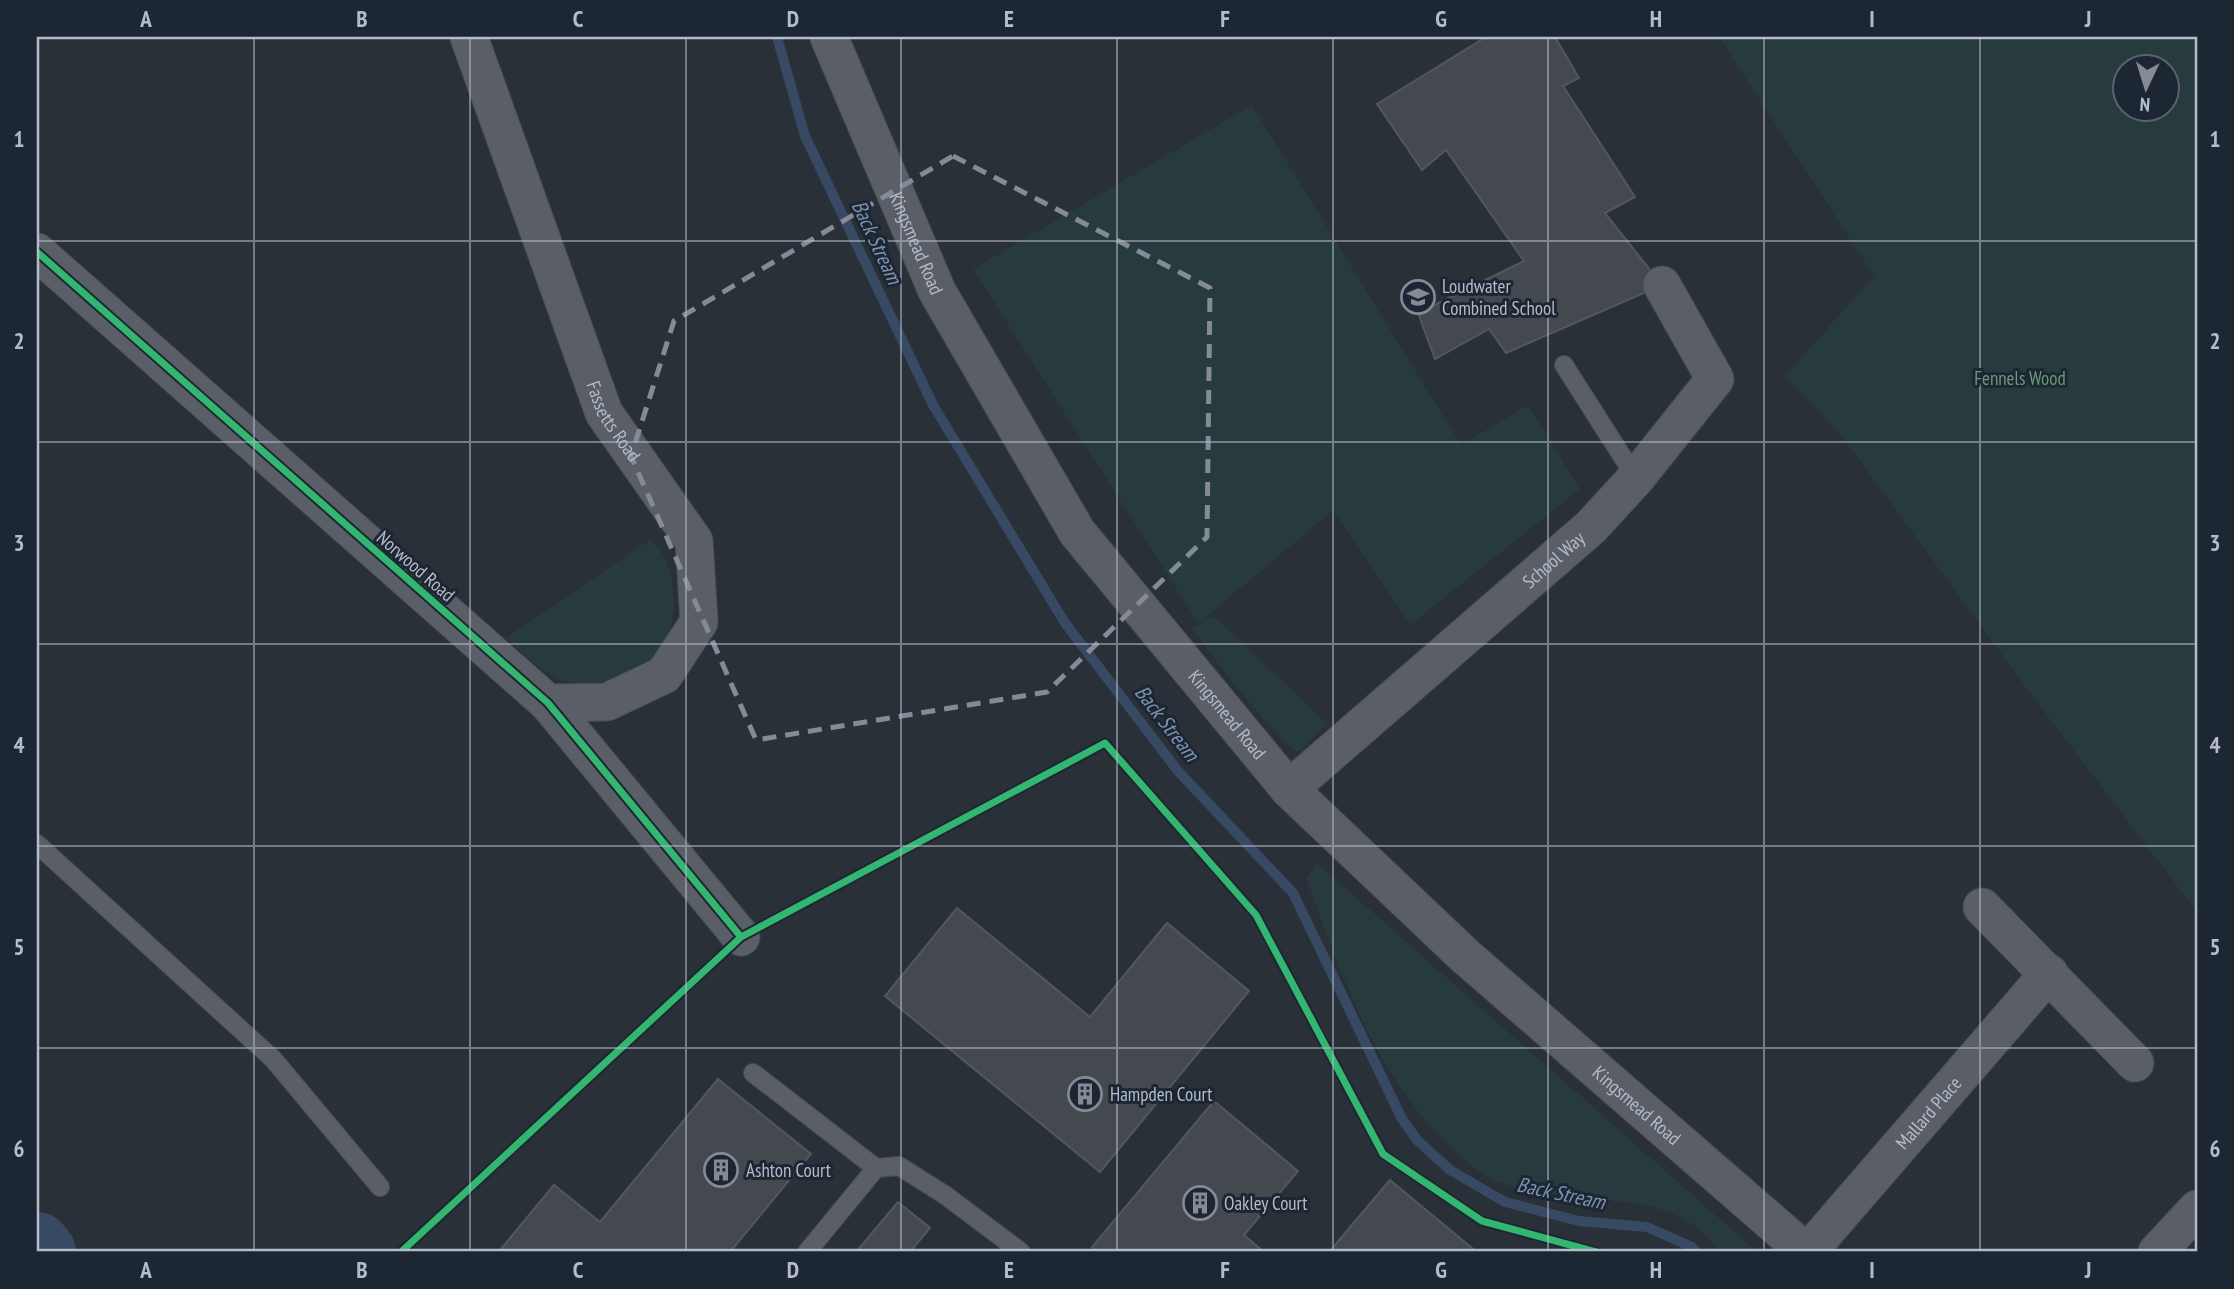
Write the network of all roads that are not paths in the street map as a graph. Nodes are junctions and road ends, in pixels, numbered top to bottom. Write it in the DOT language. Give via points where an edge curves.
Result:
graph roads {
  1 [pos="469,37"];
  2 [pos="829,37"];
  3 [pos="37,252"];
  4 [pos="1662,285"];
  5 [pos="1564,365"];
  6 [pos="1636,478"];
  7 [pos="548,703"];
  8 [pos="1289,789"];
  9 [pos="37,844"];
  10 [pos="1982,907"];
  11 [pos="741,937"];
  12 [pos="2049,973"];
  13 [pos="2135,1063"];
  14 [pos="753,1073"];
  15 [pos="876,1168"];
  16 [pos="380,1187"];
  17 [pos="2197,1209"];
  18 [pos="807,1252"];
  19 [pos="1021,1252"];
  20 [pos="1807,1252"];
  21 [pos="2157,1252"];
  1 -- 7 [label="street, Fassetts Road" via="604,413 694,541 699,622 664,676 607,702"];
  2 -- 8 [label="street, Kingsmead Road" via="937,291 1077,532"];
  3 -- 7 [label="street, Norwood Road"];
  4 -- 6 [label="street, School Way" via="1715,379"];
  5 -- 6 [label="lane"];
  6 -- 8 [label="street, School Way" via="1591,527"];
  7 -- 11 [label="street, Norwood Road"];
  8 -- 20 [label="street, Kingsmead Road" via="1464,955"];
  9 -- 16 [label="lane" via="273,1059"];
  10 -- 12 [label="street"];
  12 -- 13 [label="street"];
  12 -- 20 [label="street, Mallard Place"];
  14 -- 15 [label="lane"];
  15 -- 18 [label="lane"];
  15 -- 19 [label="lane" via="900,1166"];
  17 -- 21 [label="street"];
}
